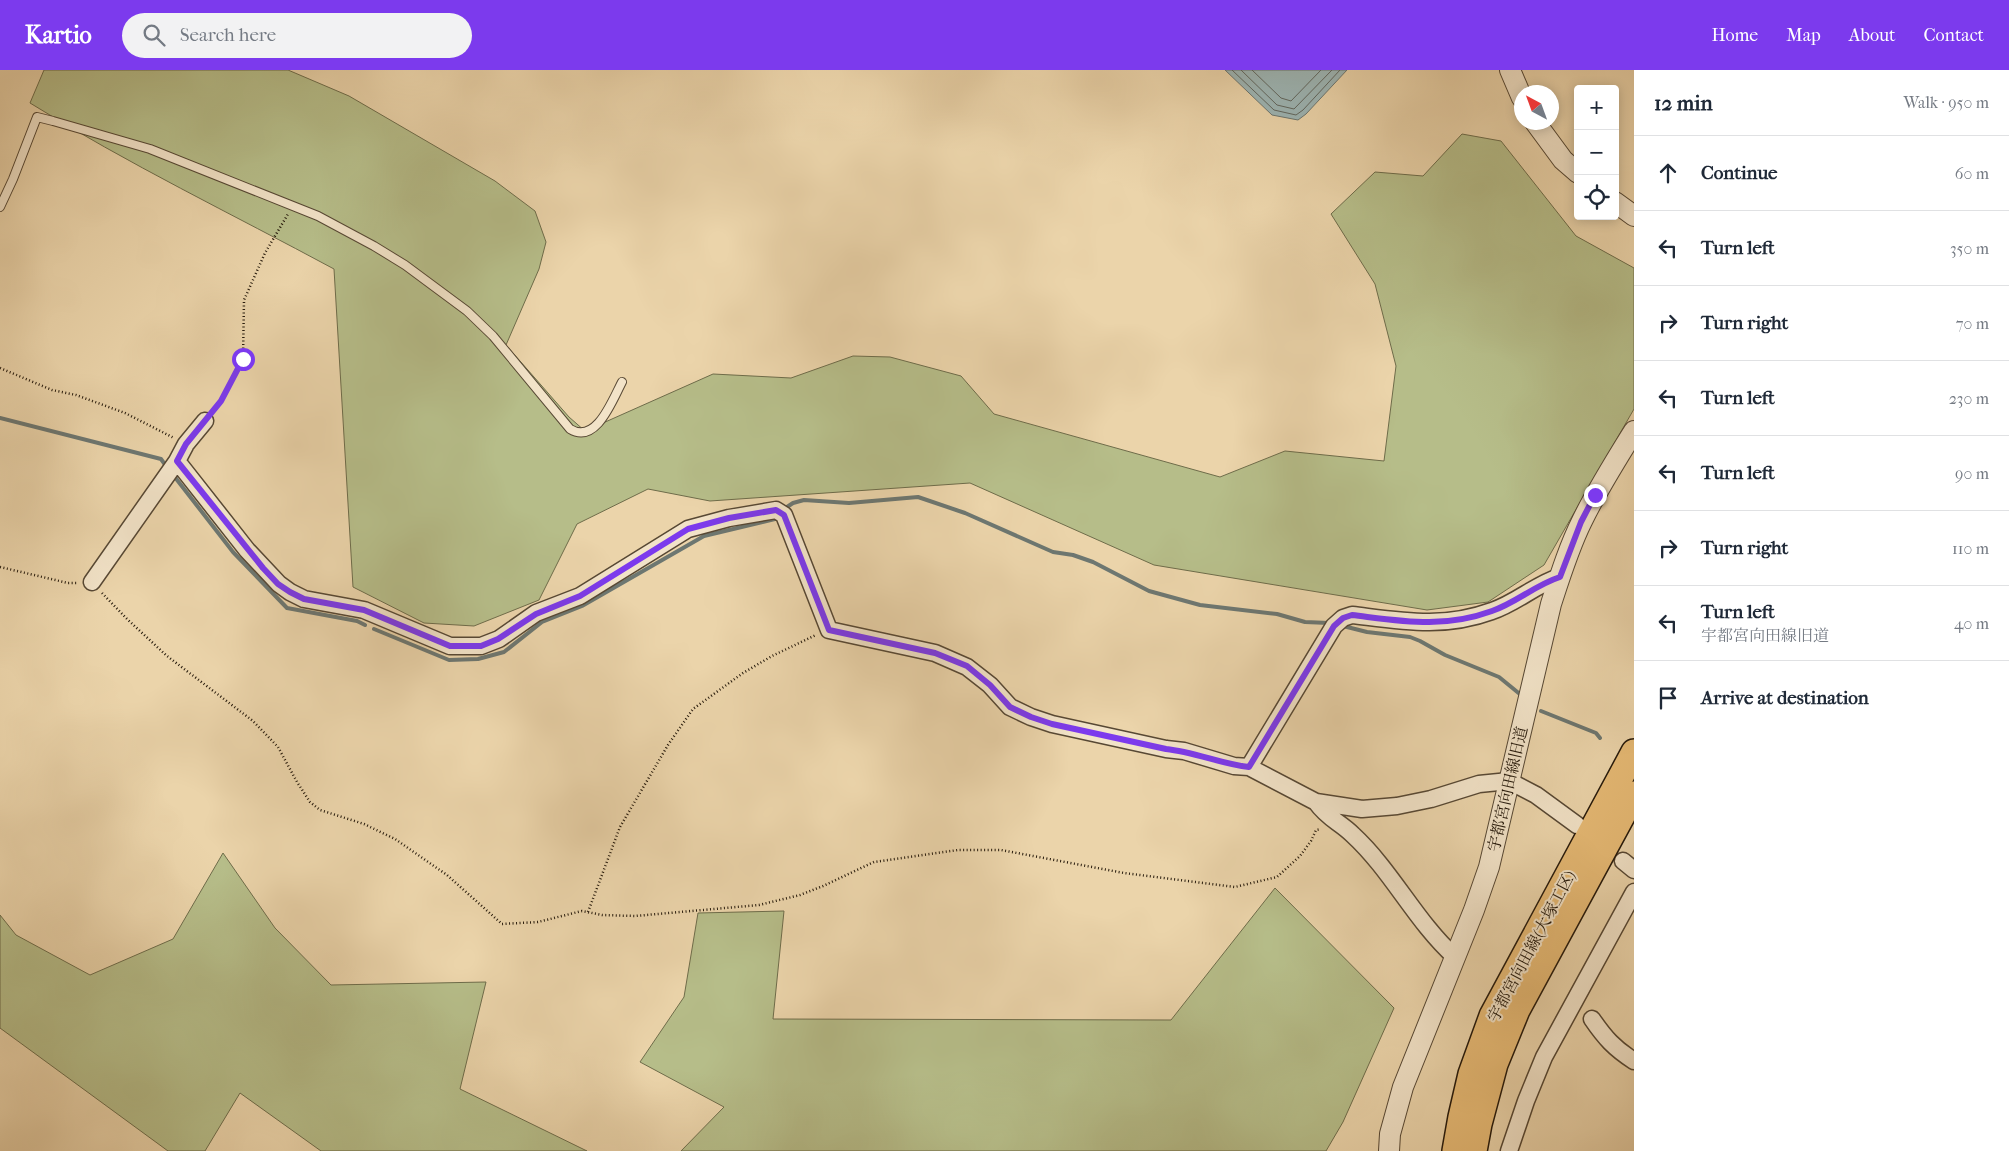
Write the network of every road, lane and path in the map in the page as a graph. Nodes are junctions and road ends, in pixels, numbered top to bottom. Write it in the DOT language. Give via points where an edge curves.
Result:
graph roads {
  1 [pos="1510,70"];
  2 [pos="1516,85"];
  3 [pos="1541,130"];
  4 [pos="1574,170"];
  5 [pos="1619,205"];
  6 [pos="0,206"];
  7 [pos="292,206"];
  8 [pos="1634,216"];
  9 [pos="0,368"];
  10 [pos="622,382"];
  11 [pos="205,421"];
  12 [pos="1634,431"];
  13 [pos="186,444"];
  14 [pos="177,461"];
  15 [pos="0,567"];
  16 [pos="1560,577"];
  17 [pos="92,582"];
  18 [pos="829,630"];
  19 [pos="1634,752"];
  20 [pos="1249,767"];
  21 [pos="1509,781"];
  22 [pos="1634,794"];
  23 [pos="1316,802"];
  24 [pos="1340,825"];
  25 [pos="1577,825"];
  26 [pos="1634,892"];
  27 [pos="588,912"];
  28 [pos="1456,957"];
  29 [pos="1592,1019"];
  30 [pos="1634,1061"];
  31 [pos="1389,1151"];
  32 [pos="1455,1151"];
  33 [pos="1474,1151"];
  34 [pos="1510,1151"];
  1 -- 2 [label="street"];
  3 -- 4 [label="street"];
  5 -- 8 [label="street"];
  6 -- 7 [label="lane" via="37,117 150,149"];
  7 -- 10 [label="lane" via="374,246 466,311 494,336 570,429 577,433 586,433 597,427"];
  7 -- 11 [label="path" via="265,253 244,300 243,359 221,401"];
  9 -- 13 [label="path" via="52,390 125,413"];
  11 -- 13 [label="street"];
  12 -- 16 [label="street, 宇都宮向田線旧道" via="1584,515"];
  13 -- 14 [label="street"];
  14 -- 17 [label="street"];
  14 -- 18 [label="street" via="278,584 304,599 364,610 450,646 481,646 498,639 536,614 580,596 688,529 776,510 784,515"];
  15 -- 17 [label="path" via="68,583"];
  16 -- 20 [label="street" via="1492,611 1450,622 1425,623 1352,615 1343,618 1334,626"];
  16 -- 21 [label="street, 宇都宮向田線旧道"];
  17 -- 27 [label="path" via="167,656 253,722 278,747 310,802 320,810 364,824 395,839 447,875 502,924 538,922"];
  18 -- 20 [label="street" via="935,653 967,666 1010,707 1038,720"];
  18 -- 27 [label="path" via="805,638 772,656 693,709 620,827"];
  19 -- 32 [label="main road, 宇都宮向田線(大塚工区)" via="1492,1016 1471,1074"];
  20 -- 23 [label="street"];
  21 -- 23 [label="street" via="1479,784 1397,806 1362,809"];
  21 -- 25 [label="street"];
  21 -- 28 [label="street, 宇都宮向田線旧道" via="1489,867"];
  22 -- 33 [label="main road, 宇都宮向田線(大塚工区)" via="1517,1010 1495,1064"];
  23 -- 24 [label="street"];
  24 -- 27 [label="path" via="1316,830 1300,856 1278,877 1235,887 1124,873 1001,850 958,850 874,862 800,895 759,905 635,916"];
  24 -- 28 [label="street" via="1353,834"];
  26 -- 34 [label="street" via="1544,1057"];
  28 -- 31 [label="street, 宇都宮向田線旧道" via="1403,1087 1390,1134"];
  29 -- 30 [label="street" via="1616,1049"];
}
